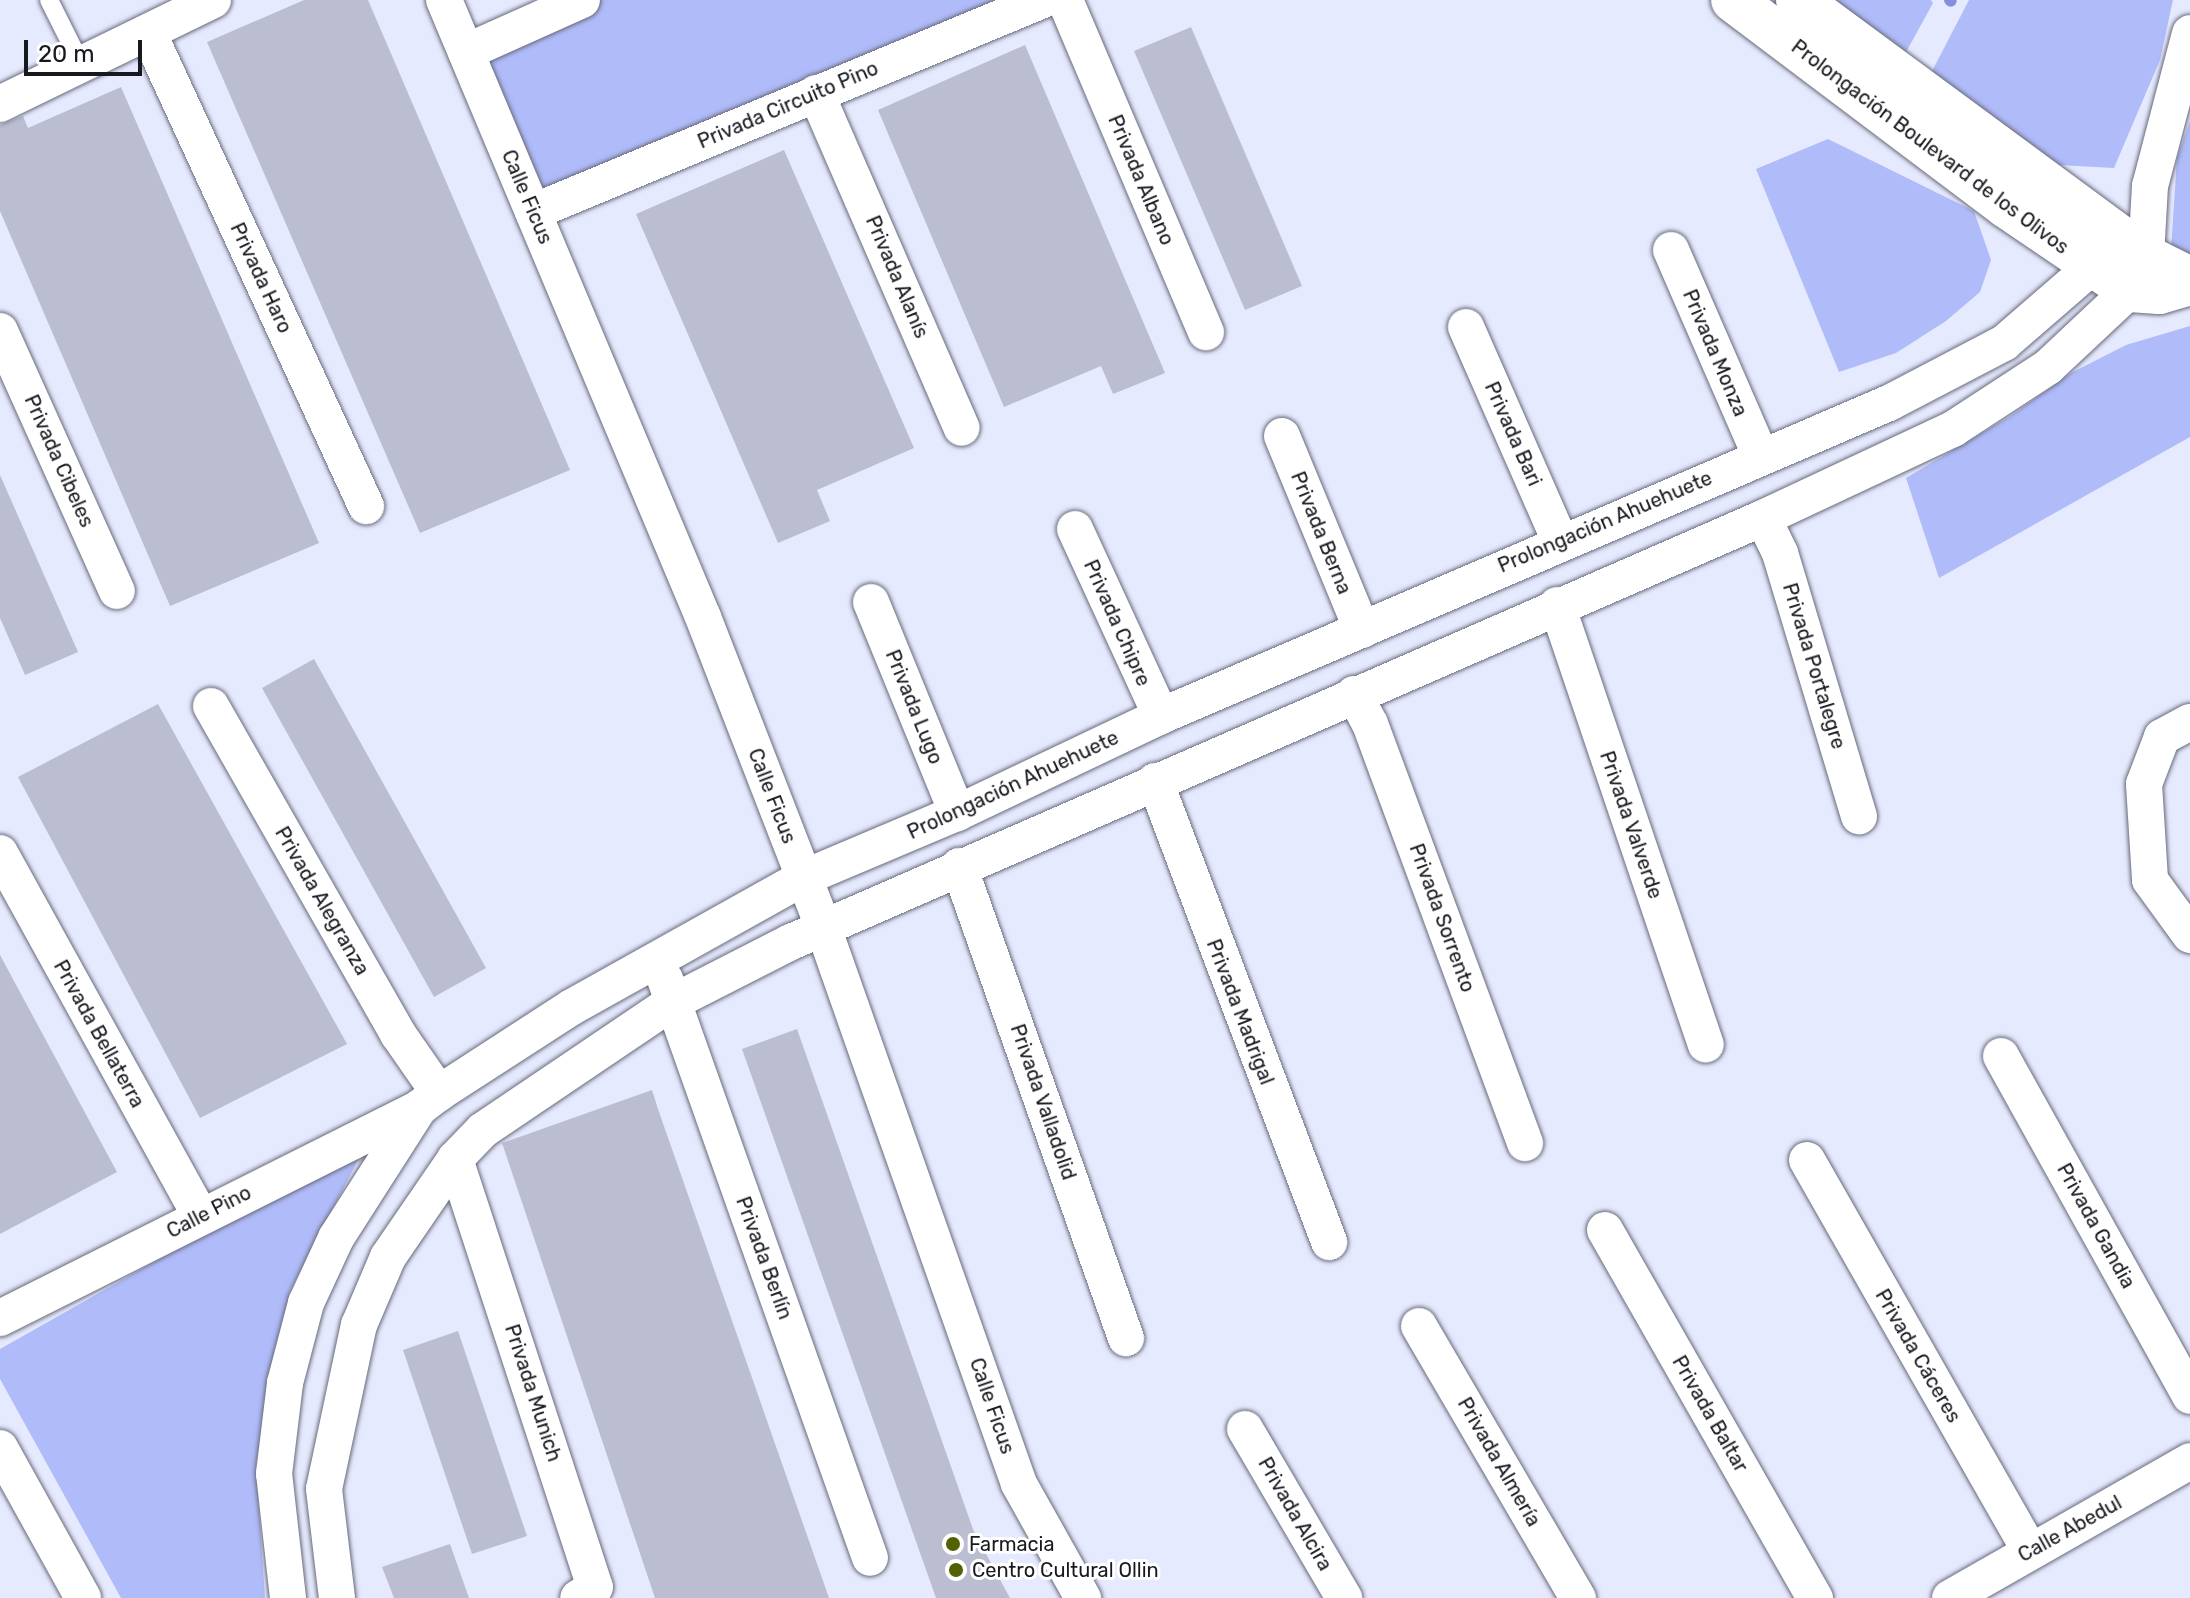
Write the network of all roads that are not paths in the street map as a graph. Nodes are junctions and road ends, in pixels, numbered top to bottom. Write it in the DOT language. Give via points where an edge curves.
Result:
graph roads {
  1 [pos="49,0"];
  2 [pos="213,0"];
  3 [pos="444,0"];
  4 [pos="582,0"];
  5 [pos="1043,0"];
  6 [pos="1733,0"];
  7 [pos="1798,0"];
  8 [pos="1070,14"];
  9 [pos="2190,33"];
  10 [pos="152,40"];
  11 [pos="466,52"];
  12 [pos="66,72"];
  13 [pos="816,93"];
  14 [pos="0,104"];
  15 [pos="533,212"];
  16 [pos="1671,250"];
  17 [pos="2121,262"];
  18 [pos="2190,281"];
  19 [pos="1466,327"];
  20 [pos="0,331"];
  21 [pos="1206,332"];
  22 [pos="962,428"];
  23 [pos="1282,436"];
  24 [pos="1760,455"];
  25 [pos="366,506"];
  26 [pos="1763,518"];
  27 [pos="1075,529"];
  28 [pos="1560,541"];
  29 [pos="117,591"];
  30 [pos="871,602"];
  31 [pos="1557,605"];
  32 [pos="1362,630"];
  33 [pos="1354,694"];
  34 [pos="211,706"];
  35 [pos="1161,716"];
  36 [pos="2190,722"];
  37 [pos="1155,781"];
  38 [pos="957,813"];
  39 [pos="1859,816"];
  40 [pos="0,853"];
  41 [pos="959,866"];
  42 [pos="803,878"];
  43 [pos="823,927"];
  44 [pos="2190,935"];
  45 [pos="658,958"];
  46 [pos="673,1002"];
  47 [pos="1706,1044"];
  48 [pos="2001,1056"];
  49 [pos="429,1100"];
  50 [pos="1525,1143"];
  51 [pos="1807,1160"];
  52 [pos="460,1169"];
  53 [pos="200,1216"];
  54 [pos="1605,1230"];
  55 [pos="1329,1242"];
  56 [pos="0,1318"];
  57 [pos="1419,1326"];
  58 [pos="1126,1338"];
  59 [pos="2190,1396"];
  60 [pos="1245,1429"];
  61 [pos="0,1448"];
  62 [pos="2190,1461"];
  63 [pos="2030,1551"];
  64 [pos="870,1558"];
  65 [pos="83,1598"];
  66 [pos="288,1598"];
  67 [pos="337,1598"];
  68 [pos="578,1598"];
  69 [pos="1083,1598"];
  70 [pos="1344,1598"];
  71 [pos="1578,1598"];
  72 [pos="1815,1598"];
  73 [pos="1950,1598"];
  1 -- 12 [label="lane"];
  2 -- 10 [label="street"];
  3 -- 11 [label="street, Calle Ficus"];
  4 -- 11 [label="street"];
  5 -- 13 [label="street, Privada Circuito Pino"];
  6 -- 17 [label="street, Prolongación Boulevard de los Olivos"];
  7 -- 17 [label="street, Prolongación Boulevard de los Olivos"];
  8 -- 21 [label="street, Privada Albano"];
  9 -- 17 [label="street" via="2150,186"];
  10 -- 12 [label="street"];
  10 -- 25 [label="street, Privada Haro"];
  11 -- 15 [label="street, Calle Ficus"];
  12 -- 14 [label="street"];
  13 -- 15 [label="street, Privada Circuito Pino"];
  13 -- 22 [label="street, Privada Alanís"];
  15 -- 42 [label="street, Calle Ficus" via="703,617"];
  16 -- 24 [label="street, Privada Monza"];
  17 -- 18 [label="street" via="2159,292"];
  17 -- 24 [label="street, Prolongación Ahuehuete" via="2004,343 1889,403"];
  17 -- 26 [label="street" via="2048,367 1953,429"];
  19 -- 28 [label="street, Privada Bari"];
  20 -- 29 [label="street, Privada Cibeles"];
  23 -- 32 [label="street, Privada Berna"];
  24 -- 28 [label="street, Prolongación Ahuehuete"];
  26 -- 31 [label="street"];
  26 -- 39 [label="street, Privada Portalegre" via="1780,553"];
  27 -- 35 [label="street, Privada Chipre"];
  28 -- 32 [label="street, Prolongación Ahuehuete"];
  30 -- 38 [label="street, Privada Lugo"];
  31 -- 33 [label="street"];
  31 -- 47 [label="street, Privada Valverde"];
  32 -- 35 [label="street, Prolongación Ahuehuete"];
  33 -- 37 [label="street"];
  33 -- 50 [label="street, Privada Sorrento" via="1370,724"];
  34 -- 49 [label="street, Privada Alegranza" via="398,1034"];
  35 -- 38 [label="street, Prolongación Ahuehuete"];
  36 -- 44 [label="street" via="2162,737 2144,784 2150,880"];
  37 -- 41 [label="street"];
  37 -- 55 [label="street, Privada Madrigal"];
  38 -- 42 [label="street, Prolongación Ahuehuete"];
  40 -- 53 [label="street, Privada Bellaterra"];
  41 -- 43 [label="street"];
  41 -- 58 [label="street, Privada Valladolid"];
  42 -- 43 [label="street, Calle Ficus"];
  42 -- 45 [label="street, Prolongación Ahuehuete"];
  43 -- 46 [label="street"];
  43 -- 69 [label="street, Calle Ficus" via="1019,1484"];
  45 -- 46 [label="street, Privada Berlín"];
  45 -- 49 [label="street, Prolongación Ahuehuete"];
  46 -- 52 [label="street" via="483,1130"];
  46 -- 64 [label="street, Privada Berlín"];
  48 -- 59 [label="street, Privada Gandia"];
  49 -- 53 [label="street, Calle Pino"];
  49 -- 66 [label="street, Prolongación Ahuehuete" via="336,1238 302,1316 285,1383 274,1474"];
  51 -- 63 [label="street, Privada Cáceres"];
  52 -- 67 [label="street" via="388,1257 359,1325 324,1489"];
  52 -- 68 [label="street, Privada Munich" via="595,1587"];
  53 -- 56 [label="street, Calle Pino"];
  54 -- 72 [label="street, Privada Baltar"];
  57 -- 71 [label="street, Privada Almería"];
  60 -- 70 [label="street, Privada Alcira"];
  61 -- 65 [label="street"];
  62 -- 63 [label="street, Calle Abedul"];
  63 -- 73 [label="street, Calle Abedul"];
}
